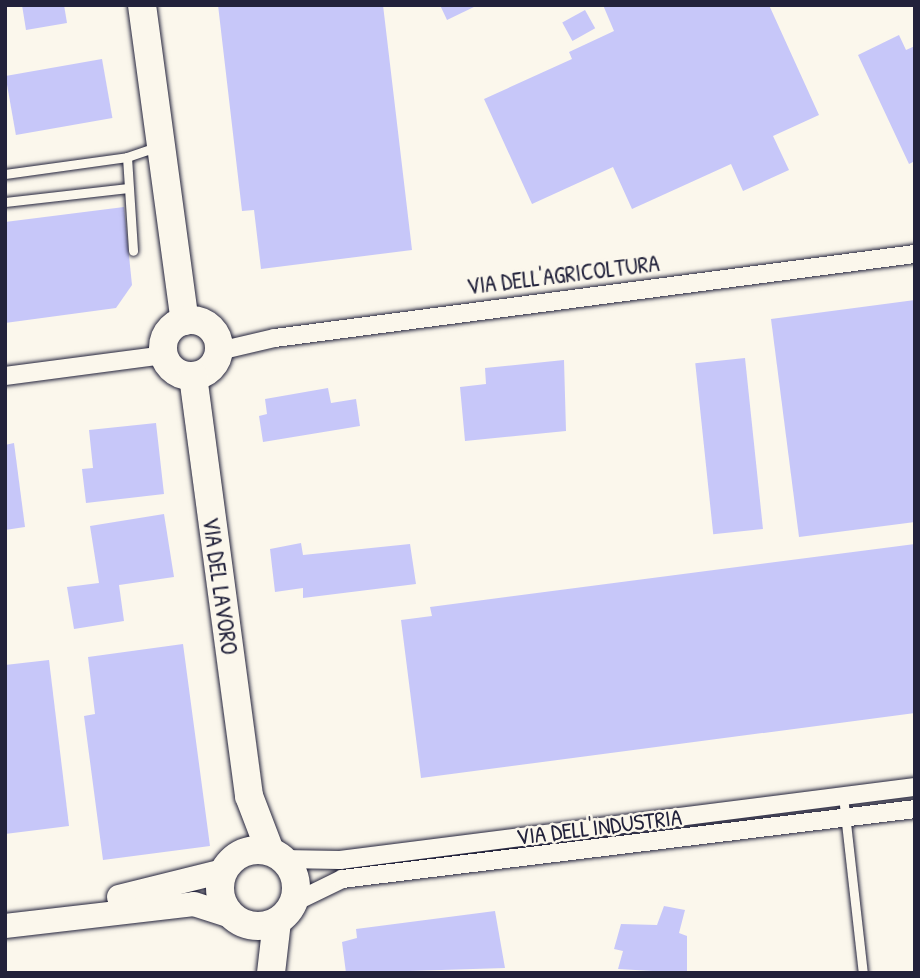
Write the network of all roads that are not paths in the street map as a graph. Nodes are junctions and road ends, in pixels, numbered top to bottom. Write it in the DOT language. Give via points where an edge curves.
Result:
graph roads {
  1 [pos="142,5"];
  2 [pos="160,145"];
  3 [pos="127,157"];
  4 [pos="5,174"];
  5 [pos="128,188"];
  6 [pos="5,202"];
  7 [pos="133,251"];
  8 [pos="915,254"];
  9 [pos="185,321"];
  10 [pos="219,351"];
  11 [pos="164,355"];
  12 [pos="5,376"];
  13 [pos="192,376"];
  14 [pos="915,787"];
  15 [pos="249,796"];
  16 [pos="844,796"];
  17 [pos="915,809"];
  18 [pos="845,817"];
  19 [pos="277,855"];
  20 [pos="231,863"];
  21 [pos="5,913"];
  22 [pos="264,917"];
  23 [pos="5,926"];
  24 [pos="271,973"];
  25 [pos="863,973"];
  1 -- 2 [label="main road"];
  2 -- 3 [label="lane"];
  2 -- 9 [label="main road"];
  3 -- 4 [label="lane"];
  3 -- 5 [label="lane"];
  5 -- 6 [label="lane"];
  5 -- 7 [label="lane"];
  8 -- 10 [label="street, VIA DELL'AGRICOLTURA" via="275,338"];
  9 -- 10 [label="main road" via="209,327"];
  9 -- 11 [label="main road" via="165,338"];
  10 -- 13 [label="main road" via="208,371"];
  11 -- 12 [label="street"];
  11 -- 13 [label="main road" via="178,373"];
  13 -- 15 [label="main road, VIA DEL LAVORO"];
  14 -- 16 [label="street, VIA DELL'INDUSTRIA"];
  15 -- 19 [label="main road, VIA DEL LAVORO"];
  15 -- 20 [label="main road, VIA DEL LAVORO"];
  16 -- 18 [label="lane"];
  16 -- 19 [label="street, VIA DELL'INDUSTRIA" via="341,860"];
  17 -- 18 [label="street, VIA DELL'INDUSTRIA"];
  18 -- 22 [label="street, VIA DELL'INDUSTRIA" via="342,879"];
  18 -- 25 [label="lane"];
  19 -- 20 [label="main road, VIA DELL'INDUSTRIA"];
  19 -- 22 [label="main road" via="295,879"];
  20 -- 21 [label="street, VIA DELL'INDUSTRIA" via="141,893"];
  20 -- 22 [label="main road" via="220,895"];
  22 -- 23 [label="street" via="194,904"];
  22 -- 24 [label="main road"];
}
